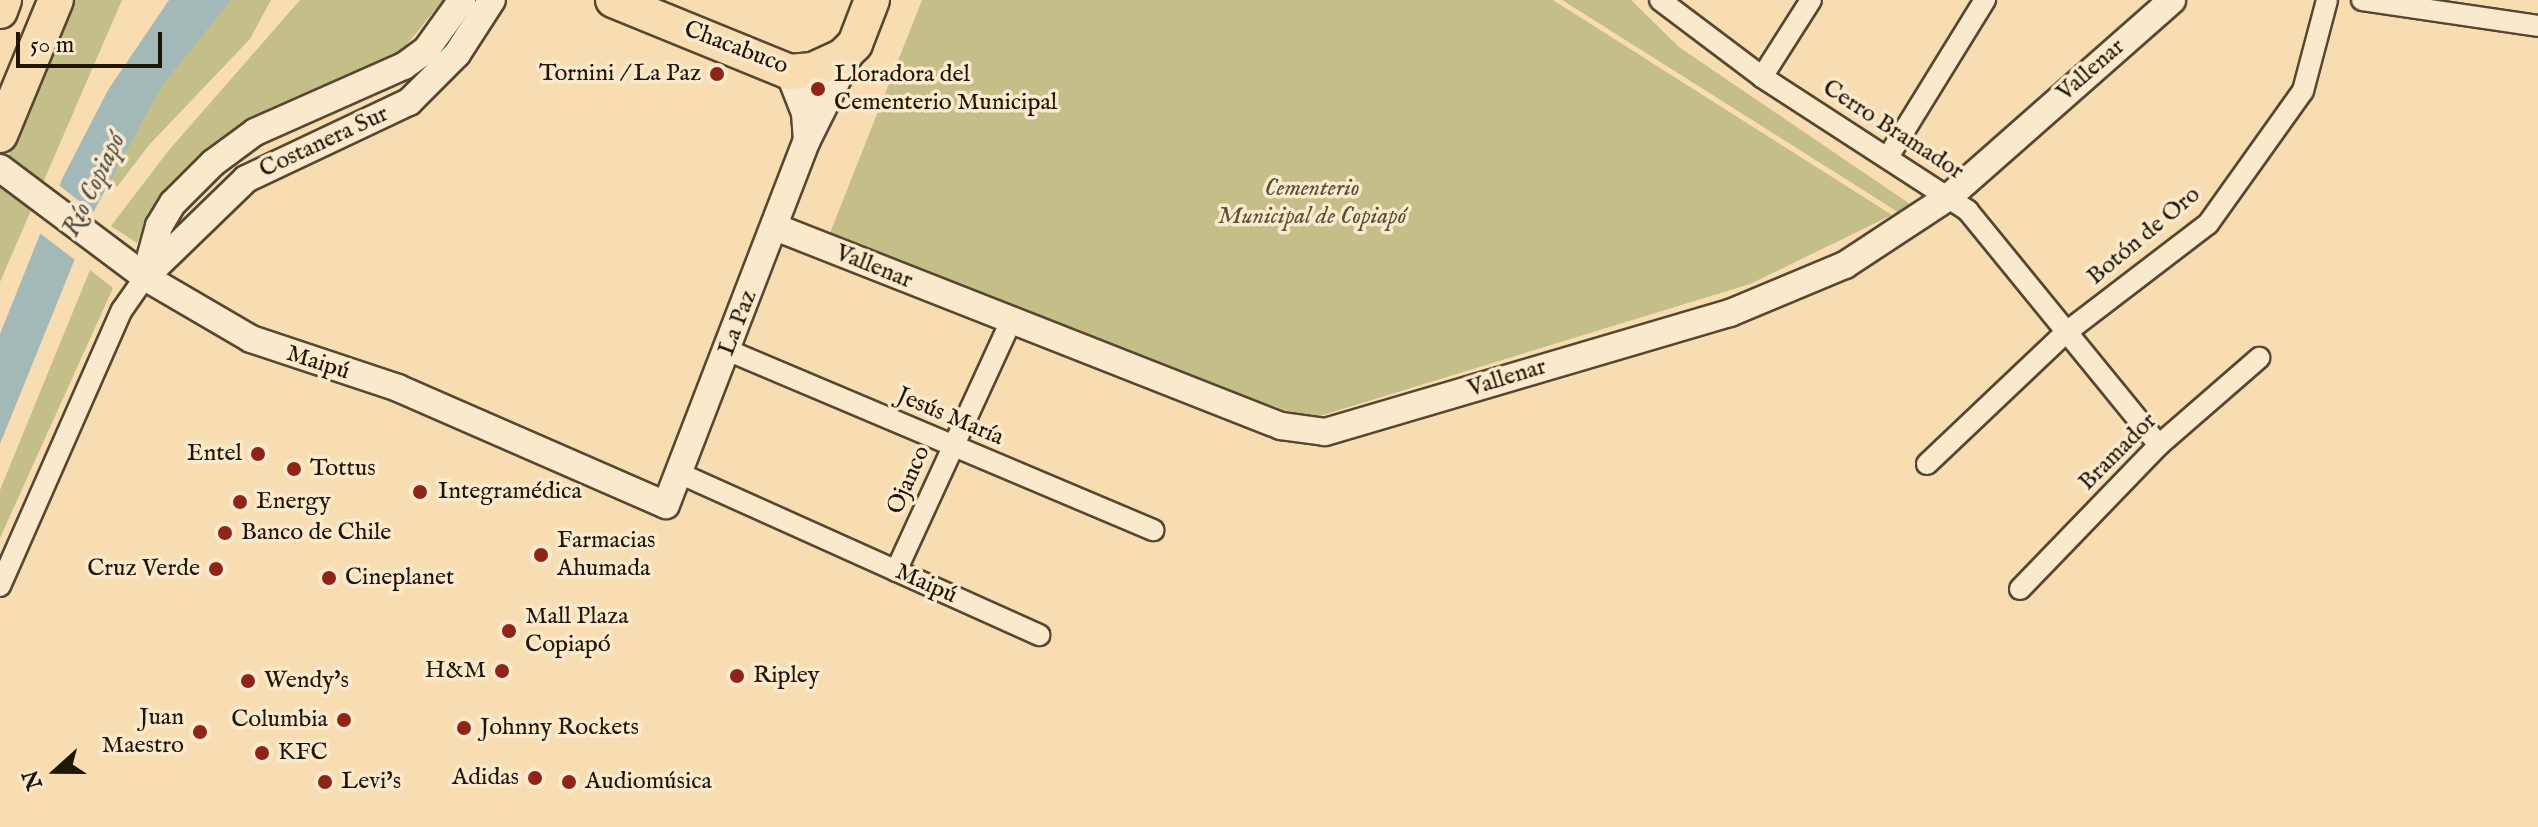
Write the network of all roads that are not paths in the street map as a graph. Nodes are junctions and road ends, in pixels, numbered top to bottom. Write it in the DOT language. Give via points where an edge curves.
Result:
graph roads {
  1 [pos="4,0"];
  2 [pos="56,0"];
  3 [pos="462,0"];
  4 [pos="492,0"];
  5 [pos="613,0"];
  6 [pos="872,0"];
  7 [pos="1811,0"];
  8 [pos="1985,0"];
  9 [pos="2172,0"];
  10 [pos="2327,0"];
  11 [pos="2362,0"];
  12 [pos="1664,1"];
  13 [pos="0,11"];
  14 [pos="2538,26"];
  15 [pos="855,44"];
  16 [pos="789,72"];
  17 [pos="1762,77"];
  18 [pos="0,135"];
  19 [pos="807,140"];
  20 [pos="1888,157"];
  21 [pos="0,168"];
  22 [pos="1950,196"];
  23 [pos="775,227"];
  24 [pos="153,281"];
  25 [pos="1010,323"];
  26 [pos="2064,334"];
  27 [pos="727,350"];
  28 [pos="2259,358"];
  29 [pos="2159,445"];
  30 [pos="952,447"];
  31 [pos="1927,464"];
  32 [pos="681,474"];
  33 [pos="666,505"];
  34 [pos="1154,530"];
  35 [pos="896,571"];
  36 [pos="0,586"];
  37 [pos="2020,589"];
  38 [pos="1039,635"];
  1 -- 13 [label="highway"];
  2 -- 18 [label="highway"];
  3 -- 24 [label="street, Costanera Sur" via="426,50 404,66 255,132 213,163 173,203 159,226"];
  4 -- 24 [label="street, Costanera Sur" via="457,54 409,102 246,179"];
  5 -- 16 [label="highway, Chacabuco"];
  6 -- 15 [label="highway, La Paz"];
  7 -- 17 [label="street"];
  8 -- 20 [label="street"];
  9 -- 22 [label="street, Vallenar"];
  10 -- 26 [label="street, Botón de Oro" via="2303,91 2250,171 2208,224"];
  11 -- 14 [label="street"];
  12 -- 17 [label="street, Cerro Bramador"];
  15 -- 16 [label="highway, Chacabuco" via="828,65"];
  15 -- 19 [label="street, La Paz"];
  16 -- 19 [label="street, La Paz" via="805,113"];
  17 -- 20 [label="street, Cerro Bramador"];
  19 -- 23 [label="street, La Paz"];
  20 -- 22 [label="street, Cerro Bramador"];
  21 -- 24 [label="street, Maipú"];
  22 -- 25 [label="street, Vallenar" via="1878,247 1753,304 1325,432 1281,426"];
  22 -- 26 [label="street, Cerro Bramador" via="1968,211"];
  23 -- 25 [label="street, Vallenar"];
  23 -- 27 [label="street, La Paz"];
  24 -- 33 [label="street, Maipú" via="284,353 398,388"];
  24 -- 36 [label="street, Costanera Sur" via="122,310"];
  25 -- 30 [label="street, Ojanco"];
  26 -- 29 [label="street, Cerro Bramador"];
  26 -- 31 [label="street, Botón de Oro"];
  27 -- 30 [label="street, Jesús María"];
  27 -- 32 [label="street, La Paz"];
  28 -- 29 [label="street, Bramador"];
  29 -- 37 [label="street, Bramador"];
  30 -- 34 [label="street, Jesús María"];
  30 -- 35 [label="street, Ojanco"];
  32 -- 33 [label="street, La Paz"];
  32 -- 35 [label="street, Maipú"];
  35 -- 38 [label="street, Maipú"];
}
